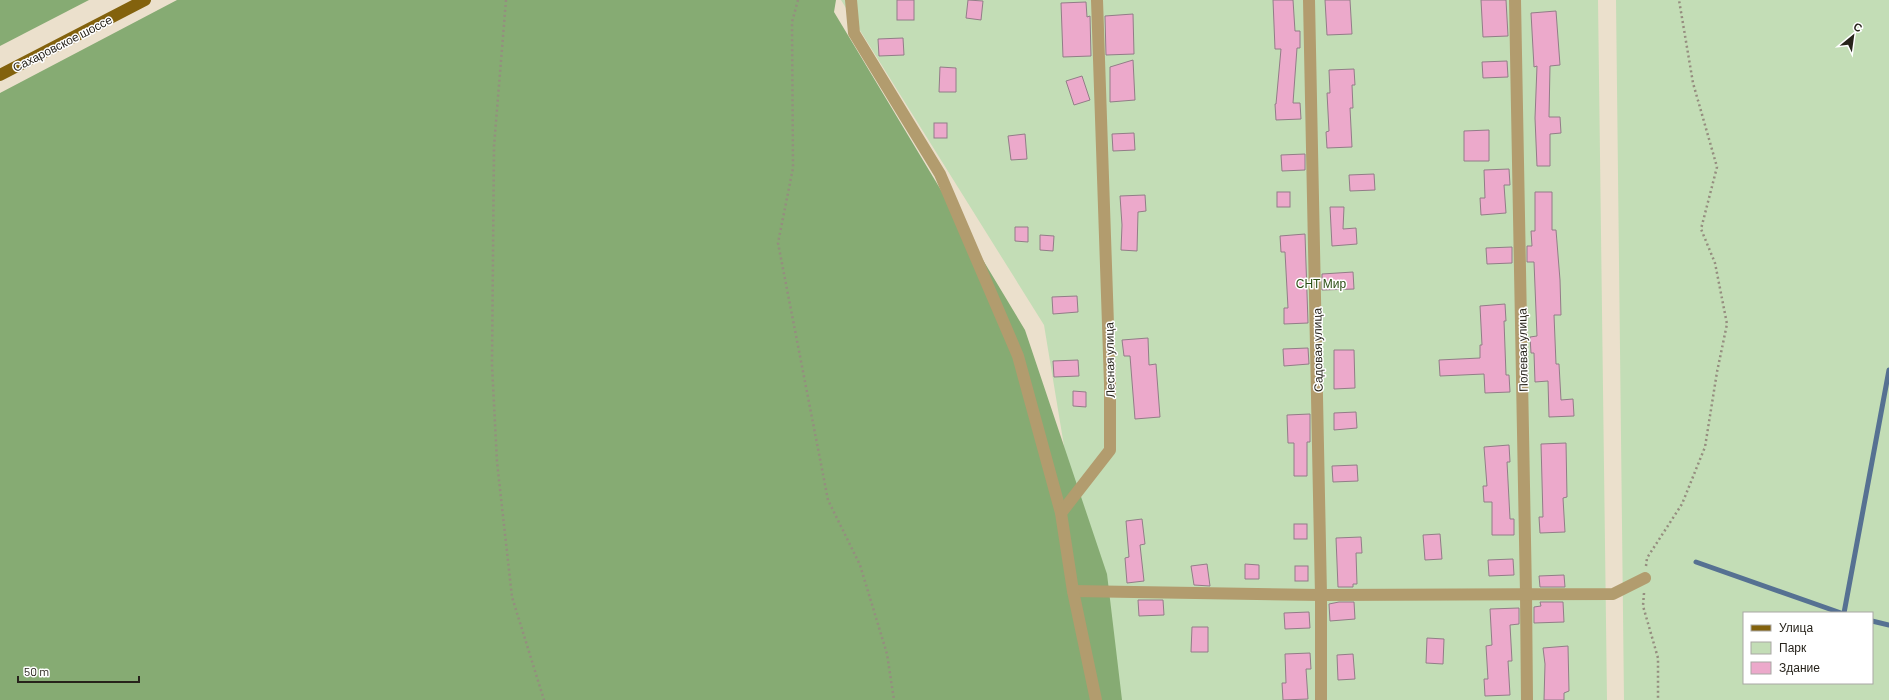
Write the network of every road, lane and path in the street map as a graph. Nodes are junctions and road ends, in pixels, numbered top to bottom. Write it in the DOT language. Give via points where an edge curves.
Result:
graph roads {
  1 [pos="145,0"];
  2 [pos="506,0"];
  3 [pos="798,0"];
  4 [pos="851,0"];
  5 [pos="1097,0"];
  6 [pos="1309,0"];
  7 [pos="1515,0"];
  8 [pos="1679,0"];
  9 [pos="0,75"];
  10 [pos="1060,513"];
  11 [pos="1645,578"];
  12 [pos="1073,591"];
  13 [pos="1526,594"];
  14 [pos="1321,595"];
  15 [pos="544,700"];
  16 [pos="894,700"];
  17 [pos="1096,700"];
  18 [pos="1321,700"];
  19 [pos="1527,700"];
  20 [pos="1658,700"];
  1 -- 9 [label="main road, Сахаровское шоссе"];
  2 -- 15 [label="path" via="501,43 494,177 492,365 497,462 512,597"];
  3 -- 16 [label="path" via="792,22 793,168 778,243 828,500 860,565 887,654"];
  4 -- 10 [label="street" via="854,32 940,174 1018,356"];
  5 -- 10 [label="street, Лесная улица" via="1110,450"];
  6 -- 14 [label="street, Садовая улица"];
  7 -- 13 [label="street, Полевая улица"];
  8 -- 11 [label="path" via="1693,83 1717,167 1701,229 1715,263 1728,324 1705,447 1682,504 1647,558"];
  10 -- 12 [label="street"];
  11 -- 13 [label="street" via="1613,594"];
  11 -- 20 [label="path" via="1643,606 1658,658"];
  12 -- 14 [label="street"];
  12 -- 17 [label="street"];
  13 -- 14 [label="street"];
  13 -- 19 [label="street, Полевая улица"];
  14 -- 18 [label="street, Садовая улица"];
}
